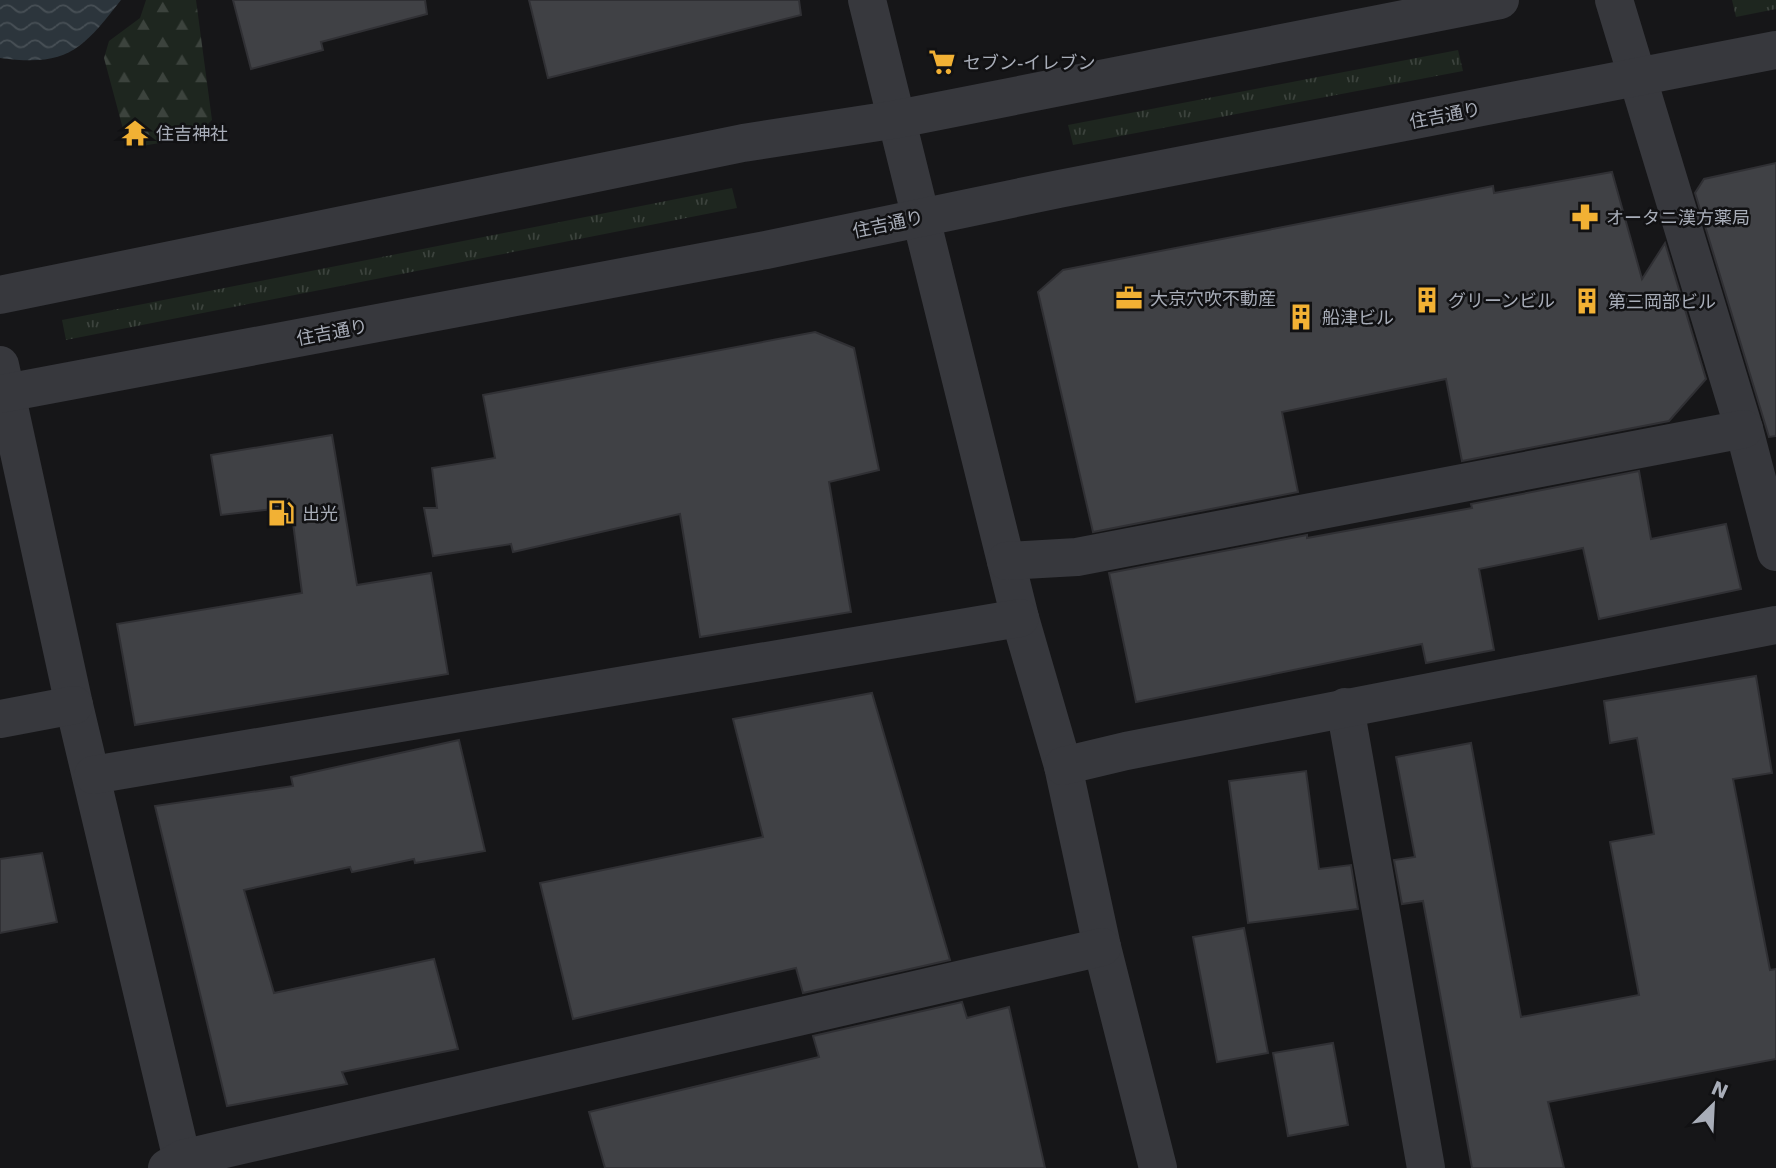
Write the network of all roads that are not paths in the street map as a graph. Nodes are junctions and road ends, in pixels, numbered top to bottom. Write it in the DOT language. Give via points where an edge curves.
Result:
graph roads {
  1 [pos="867,0"];
  2 [pos="1500,0"];
  3 [pos="1614,0"];
  4 [pos="1776,50"];
  5 [pos="1639,77"];
  6 [pos="898,119"];
  7 [pos="922,217"];
  8 [pos="0,295"];
  9 [pos="2,384"];
  10 [pos="1756,439"];
  11 [pos="1776,552"];
  12 [pos="1006,561"];
  13 [pos="1020,618"];
  14 [pos="1776,625"];
  15 [pos="74,705"];
  16 [pos="1345,707"];
  17 [pos="0,719"];
  18 [pos="1063,766"];
  19 [pos="93,775"];
  20 [pos="1102,947"];
  21 [pos="177,1165"];
  22 [pos="1157,1168"];
  23 [pos="1426,1168"];
  1 -- 6 [label="street"];
  2 -- 6 [label="street"];
  3 -- 5 [label="street"];
  4 -- 5 [label="street, 住吉通り"];
  5 -- 7 [label="street, 住吉通り"];
  5 -- 10 [label="street"];
  6 -- 7 [label="street"];
  6 -- 8 [label="street" via="743,143"];
  7 -- 9 [label="street, 住吉通り" via="752,253"];
  7 -- 12 [label="street"];
  9 -- 15 [label="street"];
  10 -- 11 [label="street"];
  10 -- 12 [label="street" via="1077,557"];
  12 -- 13 [label="street"];
  13 -- 18 [label="street"];
  13 -- 19 [label="street"];
  14 -- 16 [label="street"];
  15 -- 17 [label="street"];
  15 -- 19 [label="street"];
  16 -- 18 [label="street"];
  16 -- 23 [label="street"];
  18 -- 20 [label="street"];
  19 -- 21 [label="street"];
  20 -- 21 [label="street"];
  20 -- 22 [label="street"];
}
